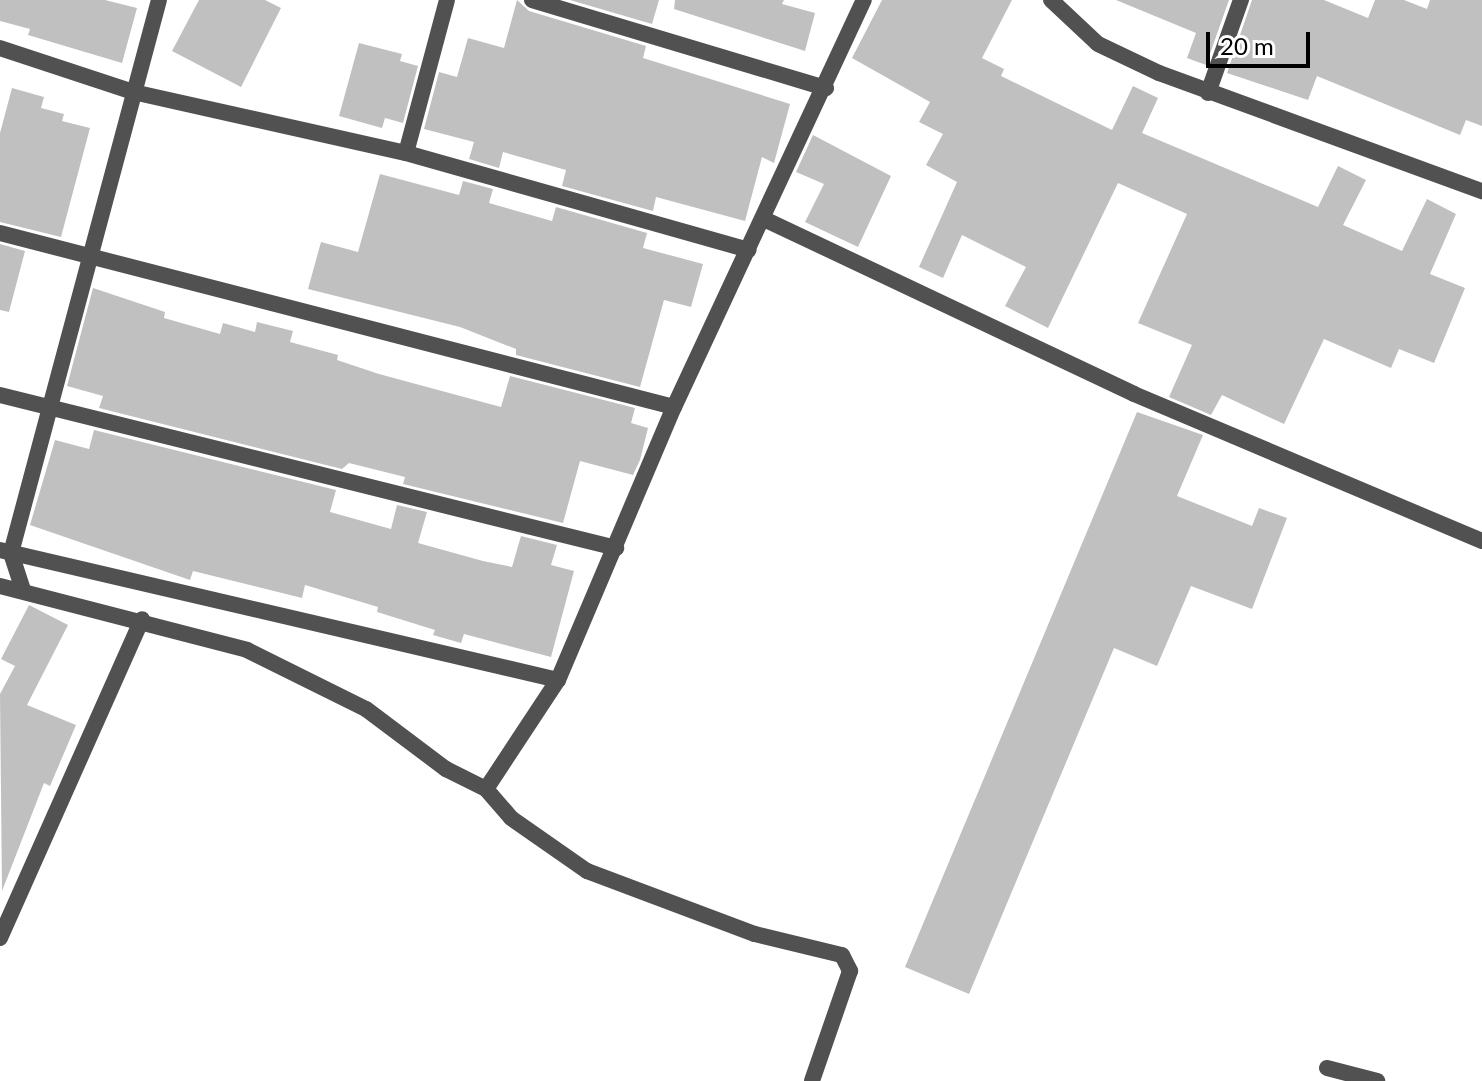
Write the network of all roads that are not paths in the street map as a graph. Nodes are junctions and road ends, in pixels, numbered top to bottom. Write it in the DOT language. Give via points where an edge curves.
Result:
graph roads {
  1 [pos="159,0"];
  2 [pos="447,0"];
  3 [pos="532,0"];
  4 [pos="864,0"];
  5 [pos="1051,0"];
  6 [pos="1241,0"];
  7 [pos="0,48"];
  8 [pos="826,88"];
  9 [pos="133,92"];
  10 [pos="1208,93"];
  11 [pos="406,153"];
  12 [pos="1482,191"];
  13 [pos="764,219"];
  14 [pos="0,233"];
  15 [pos="749,250"];
  16 [pos="88,254"];
  17 [pos="0,395"];
  18 [pos="47,405"];
  19 [pos="674,407"];
  20 [pos="1482,541"];
  21 [pos="616,548"];
  22 [pos="6,551"];
  23 [pos="0,586"];
  24 [pos="23,590"];
  25 [pos="142,619"];
  26 [pos="558,680"];
  27 [pos="486,789"];
  28 [pos="0,938"];
  29 [pos="1327,1068"];
  30 [pos="812,1081"];
  31 [pos="1377,1081"];
  1 -- 9 [label="street"];
  2 -- 11 [label="street"];
  3 -- 8 [label="street"];
  4 -- 8 [label="street"];
  5 -- 10 [label="street" via="1098,44"];
  6 -- 10 [label="street"];
  7 -- 9 [label="street"];
  8 -- 13 [label="street"];
  9 -- 11 [label="street"];
  9 -- 16 [label="street"];
  10 -- 12 [label="street"];
  11 -- 15 [label="street"];
  13 -- 15 [label="street"];
  13 -- 20 [label="street" via="1134,394"];
  14 -- 16 [label="street"];
  15 -- 19 [label="street"];
  16 -- 18 [label="street"];
  16 -- 19 [label="street"];
  17 -- 18 [label="street"];
  18 -- 21 [label="street"];
  18 -- 22 [label="street"];
  19 -- 21 [label="street"];
  21 -- 26 [label="street"];
  22 -- 24 [label="street"];
  22 -- 26 [label="street"];
  23 -- 24 [label="street"];
  24 -- 25 [label="street"];
  25 -- 27 [label="street" via="247,650 366,709 446,769"];
  25 -- 28 [label="street"];
  26 -- 27 [label="street"];
  27 -- 30 [label="street" via="511,818 587,871 755,934 842,955 850,971"];
  29 -- 31 [label="street"];
}
